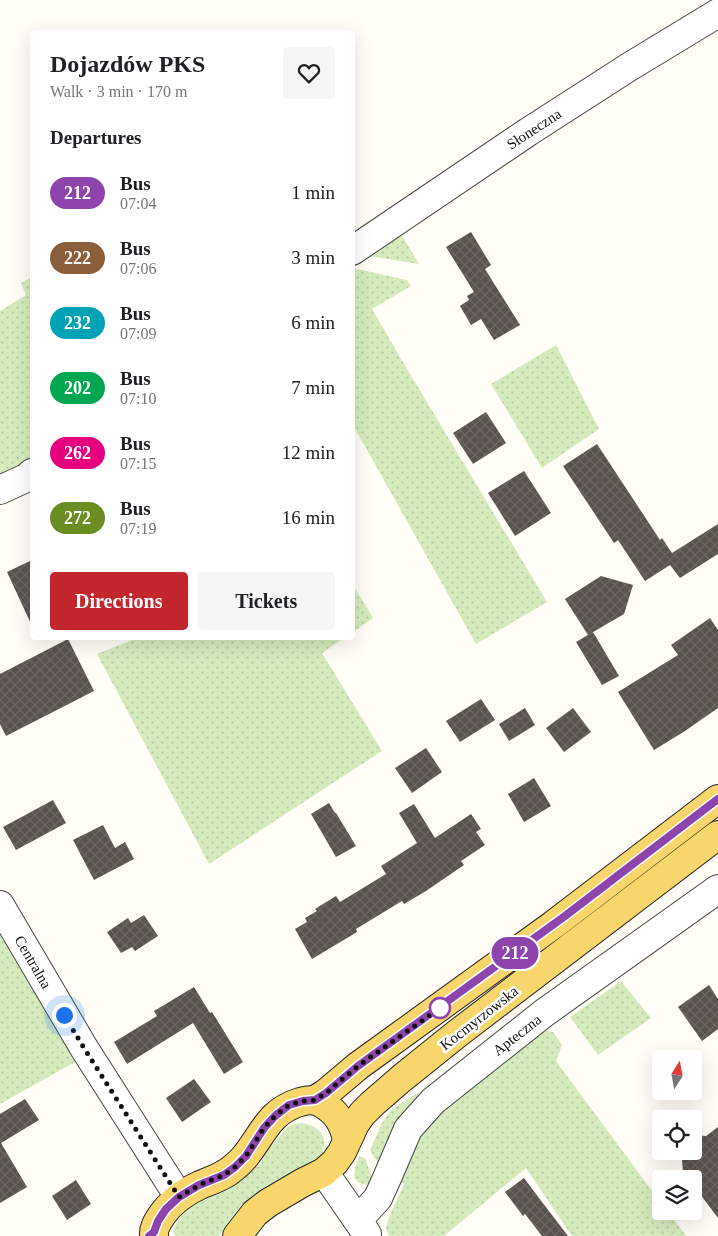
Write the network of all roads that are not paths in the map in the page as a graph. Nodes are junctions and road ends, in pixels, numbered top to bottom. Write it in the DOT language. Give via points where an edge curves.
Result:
graph roads {
  1 [pos="718,13"];
  2 [pos="355,249"];
  3 [pos="30,474"];
  4 [pos="0,490"];
  5 [pos="718,799"];
  6 [pos="718,835"];
  7 [pos="717,893"];
  8 [pos="0,905"];
  9 [pos="315,1100"];
  10 [pos="347,1139"];
  11 [pos="324,1172"];
  12 [pos="179,1197"];
  13 [pos="363,1228"];
  14 [pos="152,1235"];
  15 [pos="237,1236"];
  1 -- 2 [label="street, Słoneczna" via="629,67"];
  3 -- 4 [label="street"];
  5 -- 9 [label="main road, Kocmyrzowska"];
  6 -- 10 [label="main road, Kocmyrzowska" via="402,1078 362,1114"];
  7 -- 13 [label="street, Apteczna" via="544,1013 433,1101 408,1129"];
  8 -- 12 [label="street, Centralna" via="84,1048"];
  9 -- 10 [label="main road" via="336,1115"];
  9 -- 12 [label="main road" via="289,1105 264,1128 235,1167"];
  10 -- 11 [label="main road, Kocmyrzowska" via="342,1152"];
  11 -- 13 [label="street"];
  11 -- 15 [label="main road" via="268,1203 255,1213"];
  12 -- 14 [label="main road" via="166,1209"];
}
